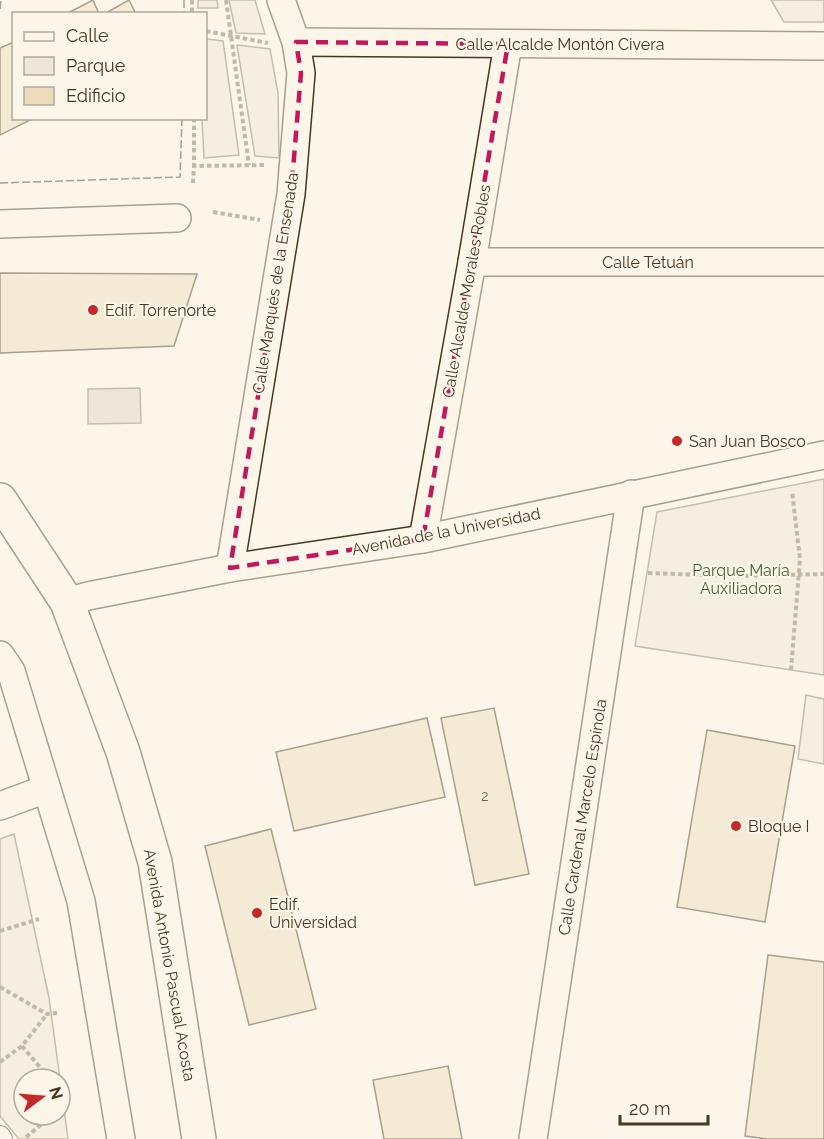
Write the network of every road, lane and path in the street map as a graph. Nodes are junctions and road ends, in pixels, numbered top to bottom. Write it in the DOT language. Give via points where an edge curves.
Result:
graph roads {
  1 [pos="226,0"];
  2 [pos="281,0"];
  3 [pos="207,31"];
  4 [pos="230,35"];
  5 [pos="284,43"];
  6 [pos="508,44"];
  7 [pos="824,46"];
  8 [pos="194,120"];
  9 [pos="249,165"];
  10 [pos="272,165"];
  11 [pos="194,166"];
  12 [pos="193,183"];
  13 [pos="213,212"];
  14 [pos="177,218"];
  15 [pos="266,221"];
  16 [pos="0,224"];
  17 [pos="472,262"];
  18 [pos="824,262"];
  19 [pos="824,455"];
  20 [pos="788,463"];
  21 [pos="631,494"];
  22 [pos="0,500"];
  23 [pos="423,538"];
  24 [pos="230,568"];
  25 [pos="647,573"];
  26 [pos="824,574"];
  27 [pos="799,575"];
  28 [pos="67,602"];
  29 [pos="0,655"];
  30 [pos="791,670"];
  31 [pos="46,789"];
  32 [pos="0,806"];
  33 [pos="39,919"];
  34 [pos="0,931"];
  35 [pos="0,987"];
  36 [pos="57,1013"];
  37 [pos="47,1014"];
  38 [pos="22,1046"];
  39 [pos="0,1062"];
  40 [pos="40,1067"];
  41 [pos="38,1127"];
  42 [pos="23,1139"];
  43 [pos="121,1139"];
  44 [pos="199,1139"];
  45 [pos="533,1139"];
  1 -- 4 [label="path"];
  2 -- 5 [label="street, Calle Marqués de la Ensenada"];
  3 -- 4 [label="path"];
  4 -- 5 [label="path"];
  4 -- 9 [label="path"];
  5 -- 6 [label="street, Calle Alcalde Montón Civera"];
  5 -- 24 [label="street, Calle Marqués de la Ensenada" via="301,73 291,194"];
  6 -- 7 [label="street, Calle Alcalde Montón Civera"];
  6 -- 17 [label="street, Calle Alcalde Morales Robles"];
  8 -- 11 [label="path"];
  9 -- 10 [label="path"];
  9 -- 11 [label="path"];
  11 -- 12 [label="path"];
  13 -- 15 [label="path"];
  14 -- 16 [label="street"];
  17 -- 18 [label="street, Calle Tetuán"];
  17 -- 23 [label="street, Calle Alcalde Morales Robles"];
  19 -- 20 [label="street, Avenida de la Universidad"];
  20 -- 21 [label="street, Avenida de la Universidad"];
  20 -- 27 [label="path"];
  21 -- 23 [label="street, Avenida de la Universidad"];
  21 -- 45 [label="street, Calle Cardenal Marcelo Espínola"];
  22 -- 28 [label="street, Avenida Antonio Pascual Acosta"];
  23 -- 24 [label="street, Avenida de la Universidad"];
  24 -- 28 [label="street, Avenida de la Universidad"];
  25 -- 27 [label="path"];
  26 -- 27 [label="path"];
  27 -- 30 [label="path"];
  28 -- 44 [label="street, Avenida Antonio Pascual Acosta" via="123,752 155,862"];
  29 -- 31 [label="street" via="11,671"];
  31 -- 32 [label="street"];
  31 -- 43 [label="street" via="81,901"];
  33 -- 34 [label="path"];
  35 -- 37 [label="path"];
  36 -- 37 [label="path"];
  37 -- 38 [label="path"];
  38 -- 39 [label="path"];
  38 -- 40 [label="path"];
  41 -- 42 [label="path"];
}
